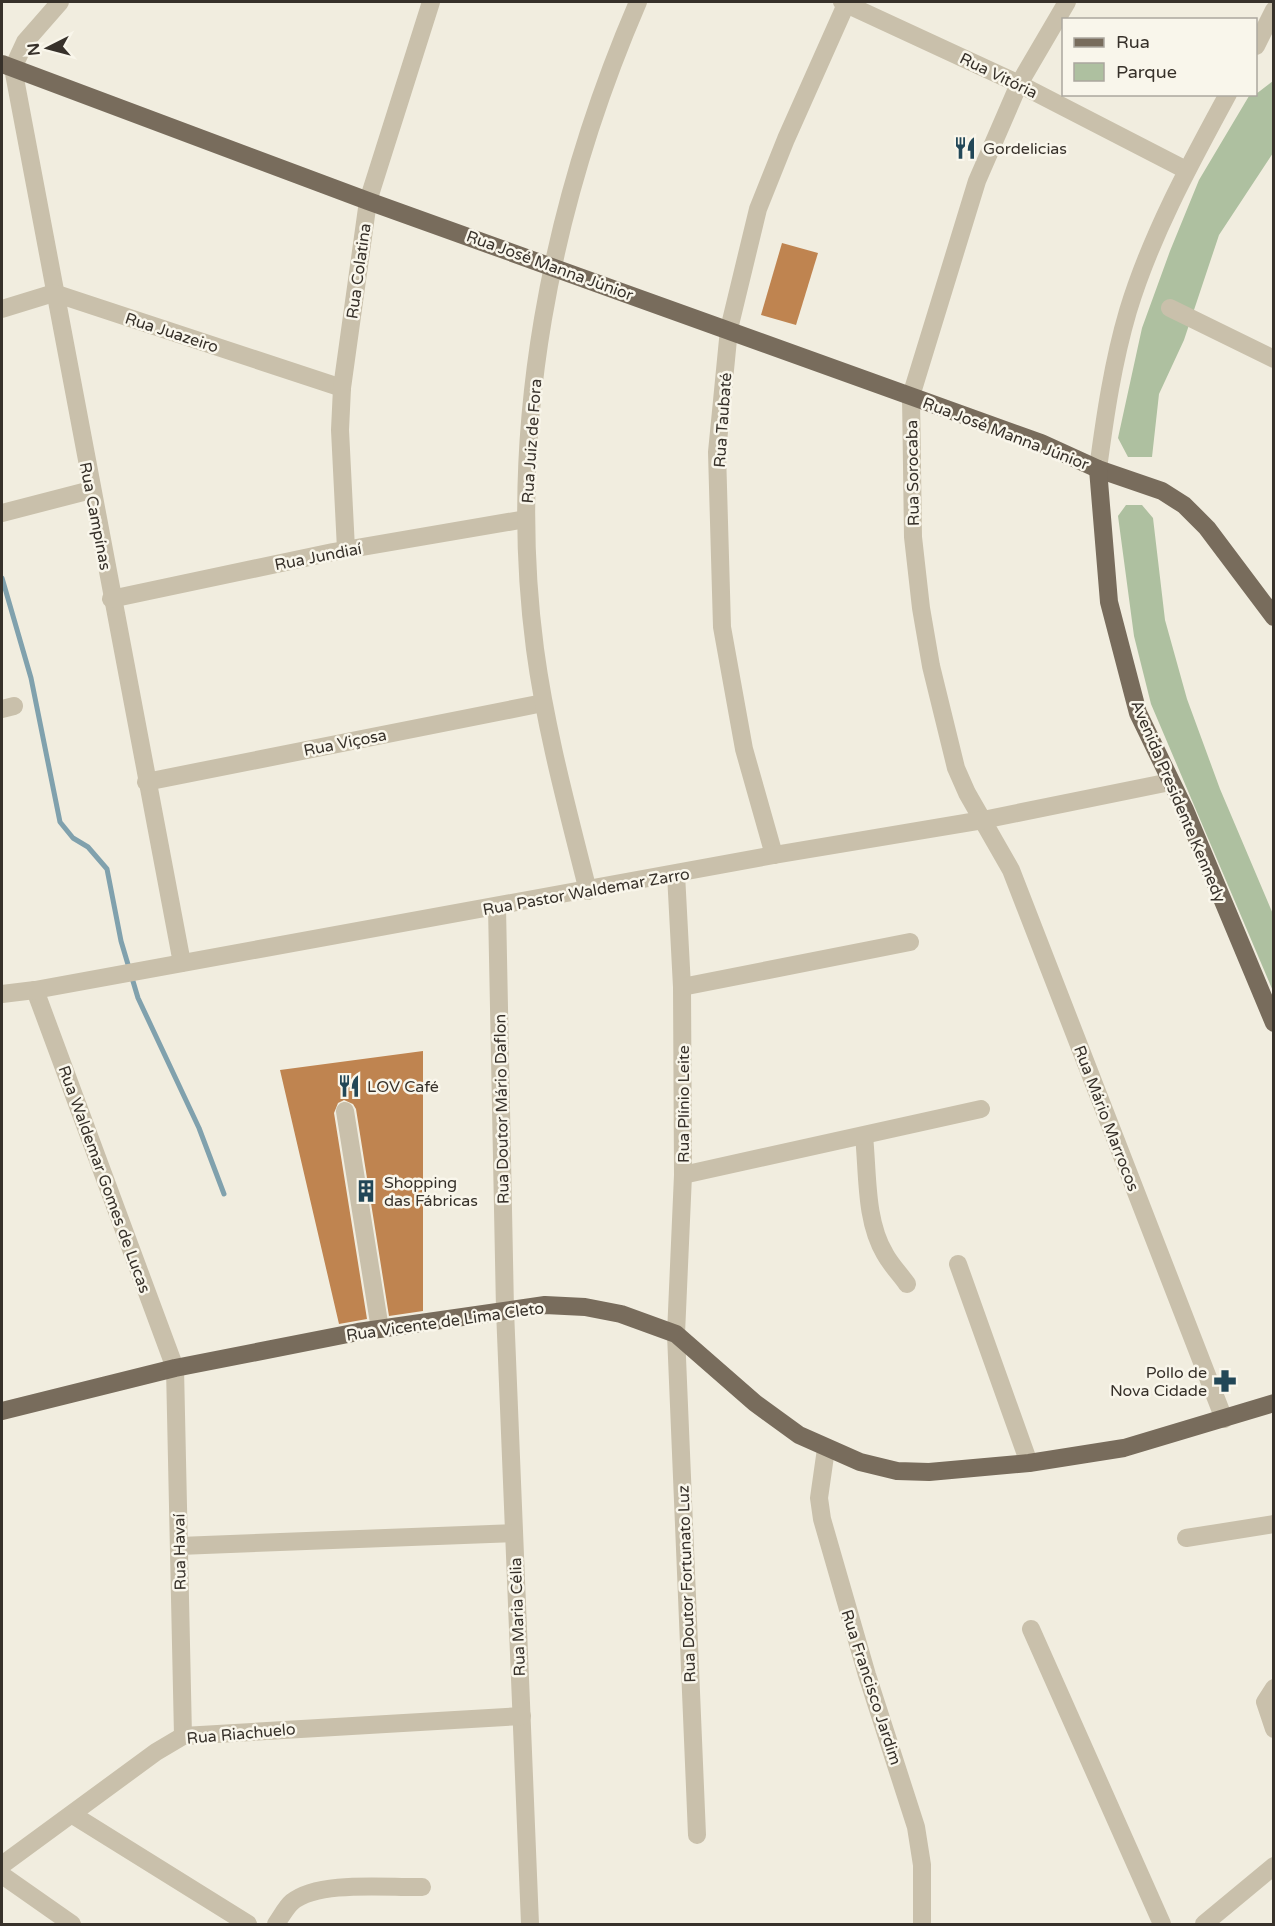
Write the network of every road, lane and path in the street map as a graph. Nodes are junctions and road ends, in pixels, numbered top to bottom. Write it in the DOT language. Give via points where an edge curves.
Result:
graph roads {
  1 [pos="60,2"];
  2 [pos="639,2"];
  3 [pos="845,2"];
  4 [pos="1066,2"];
  5 [pos="426,3"];
  6 [pos="1274,10"];
  7 [pos="1257,44"];
  8 [pos="7,66"];
  9 [pos="1019,84"];
  10 [pos="1227,96"];
  11 [pos="1186,170"];
  12 [pos="368,201"];
  13 [pos="552,266"];
  14 [pos="54,293"];
  15 [pos="1170,308"];
  16 [pos="2,309"];
  17 [pos="729,329"];
  18 [pos="1274,359"];
  19 [pos="342,388"];
  20 [pos="911,396"];
  21 [pos="1098,469"];
  22 [pos="91,490"];
  23 [pos="2,513"];
  24 [pos="526,519"];
  25 [pos="346,549"];
  26 [pos="111,599"];
  27 [pos="1274,617"];
  28 [pos="543,703"];
  29 [pos="146,782"];
  30 [pos="1170,782"];
  31 [pos="983,820"];
  32 [pos="774,855"];
  33 [pos="676,874"];
  34 [pos="588,891"];
  35 [pos="497,908"];
  36 [pos="910,942"];
  37 [pos="182,963"];
  38 [pos="682,987"];
  39 [pos="35,990"];
  40 [pos="2,994"];
  41 [pos="1274,1023"];
  42 [pos="981,1109"];
  43 [pos="345,1112"];
  44 [pos="864,1136"];
  45 [pos="683,1175"];
  46 [pos="958,1264"];
  47 [pos="907,1284"];
  48 [pos="505,1310"];
  49 [pos="380,1329"];
  50 [pos="676,1334"];
  51 [pos="175,1368"];
  52 [pos="1274,1403"];
  53 [pos="2,1411"];
  54 [pos="1224,1419"];
  55 [pos="826,1449"];
  56 [pos="1029,1463"];
  57 [pos="1274,1524"];
  58 [pos="514,1533"];
  59 [pos="1186,1538"];
  60 [pos="179,1546"];
  61 [pos="1031,1629"];
  62 [pos="1274,1688"];
  63 [pos="522,1716"];
  64 [pos="1274,1729"];
  65 [pos="183,1736"];
  66 [pos="73,1815"];
  67 [pos="697,1835"];
  68 [pos="2,1865"];
  69 [pos="1274,1866"];
  70 [pos="2,1875"];
  71 [pos="422,1887"];
  72 [pos="72,1924"];
  73 [pos="248,1924"];
  74 [pos="276,1924"];
  75 [pos="530,1924"];
  76 [pos="922,1924"];
  77 [pos="1162,1924"];
  78 [pos="1204,1924"];
  1 -- 8 [label="street"];
  2 -- 13 [label="street, Rua Juiz de Fora" via="576,172"];
  3 -- 9 [label="street, Rua Vitória"];
  3 -- 17 [label="street, Rua Taubaté" via="758,209"];
  4 -- 9 [label="street, Rua Sorocaba"];
  5 -- 12 [label="street, Rua Colatina"];
  6 -- 7 [label="street"];
  8 -- 12 [label="main road, Rua José Manna Júnior"];
  8 -- 14 [label="street, Rua Campínas"];
  9 -- 11 [label="street, Rua Vitória"];
  9 -- 20 [label="street, Rua Sorocaba" via="977,181"];
  10 -- 11 [label="street, Avenida Presidente Kennedy"];
  11 -- 21 [label="street, Avenida Presidente Kennedy" via="1128,312 1113,372"];
  12 -- 13 [label="main road, Rua José Manna Júnior"];
  12 -- 19 [label="street, Rua Colatina"];
  13 -- 17 [label="main road, Rua José Manna Júnior"];
  13 -- 24 [label="street, Rua Juiz de Fora" via="532,395"];
  14 -- 16 [label="street"];
  14 -- 19 [label="street, Rua Juazeiro"];
  14 -- 22 [label="street, Rua Campínas"];
  15 -- 18 [label="street"];
  17 -- 20 [label="main road, Rua José Manna Júnior"];
  17 -- 32 [label="street, Rua Taubaté" via="717,452 722,627 744,749"];
  19 -- 25 [label="street, Rua Colatina" via="340,430"];
  20 -- 21 [label="main road, Rua José Manna Júnior" via="1041,443"];
  20 -- 31 [label="street, Rua Sorocaba" via="913,537 923,619 956,768"];
  21 -- 27 [label="main road, Rua José Manna Júnior" via="1162,490 1184,505 1207,528"];
  21 -- 30 [label="main road, Avenida Presidente Kennedy" via="1109,602 1138,713"];
  22 -- 23 [label="street"];
  22 -- 26 [label="street, Rua Campínas"];
  24 -- 25 [label="street, Rua Jundiaí"];
  24 -- 28 [label="street, Rua Juiz de Fora"];
  25 -- 26 [label="street, Rua Jundiaí"];
  26 -- 29 [label="street, Rua Campínas"];
  28 -- 29 [label="street, Rua Viçosa"];
  28 -- 34 [label="street, Rua Juiz de Fora"];
  29 -- 37 [label="street, Rua Campínas"];
  30 -- 31 [label="street, Rua Pastor Waldemar Zarro"];
  30 -- 41 [label="main road, Avenida Presidente Kennedy"];
  31 -- 32 [label="street, Rua Pastor Waldemar Zarro"];
  31 -- 54 [label="street, Rua Mário Marrocos" via="1011,870"];
  32 -- 33 [label="street, Rua Pastor Waldemar Zarro"];
  33 -- 34 [label="street, Rua Pastor Waldemar Zarro"];
  33 -- 38 [label="street, Rua Plínio Leite"];
  34 -- 35 [label="street, Rua Pastor Waldemar Zarro"];
  35 -- 37 [label="street, Rua Pastor Waldemar Zarro"];
  35 -- 48 [label="street, Rua Doutor Mário Daflon"];
  36 -- 38 [label="street"];
  37 -- 39 [label="street, Rua Pastor Waldemar Zarro"];
  38 -- 45 [label="street, Rua Plínio Leite"];
  39 -- 40 [label="street, Rua Pastor Waldemar Zarro"];
  39 -- 51 [label="street, Rua Waldemar Gomes de Lucas"];
  42 -- 44 [label="street"];
  43 -- 49 [label="street"];
  44 -- 45 [label="street"];
  44 -- 47 [label="street" via="871,1214 885,1254"];
  45 -- 50 [label="street, Rua Plínio Leite"];
  46 -- 56 [label="street"];
  48 -- 49 [label="main road, Rua Vicente de Lima Cleto"];
  48 -- 50 [label="main road, Rua Vicente de Lima Cleto" via="545,1305 585,1307 646,1321"];
  48 -- 58 [label="street, Rua Maria Célia"];
  49 -- 51 [label="main road, Rua Vicente de Lima Cleto"];
  50 -- 55 [label="main road, Rua Vicente de Lima Cleto" via="755,1404"];
  50 -- 67 [label="street, Rua Doutor Fortunato Luz"];
  51 -- 53 [label="main road, Rua Vicente de Lima Cleto"];
  51 -- 60 [label="street, Rua Havaí"];
  52 -- 54 [label="main road, Rua Vicente de Lima Cleto"];
  54 -- 56 [label="main road, Rua Vicente de Lima Cleto" via="1124,1448"];
  55 -- 56 [label="main road, Rua Vicente de Lima Cleto" via="897,1471"];
  55 -- 76 [label="street, Rua Francisco Jardim" via="819,1498 822,1519 916,1827 922,1865"];
  57 -- 59 [label="street"];
  58 -- 60 [label="street"];
  58 -- 63 [label="street, Rua Maria Célia"];
  60 -- 65 [label="street, Rua Havaí"];
  61 -- 77 [label="street"];
  62 -- 64 [label="street" via="1265,1702"];
  63 -- 65 [label="street, Rua Riachuelo"];
  63 -- 75 [label="street, Rua Maria Célia"];
  65 -- 66 [label="street, Rua Riachuelo"];
  66 -- 68 [label="street, Rua Riachuelo"];
  66 -- 73 [label="street"];
  69 -- 78 [label="street"];
  70 -- 72 [label="street"];
  71 -- 74 [label="street" via="335,1888 314,1892 291,1902"];
}
